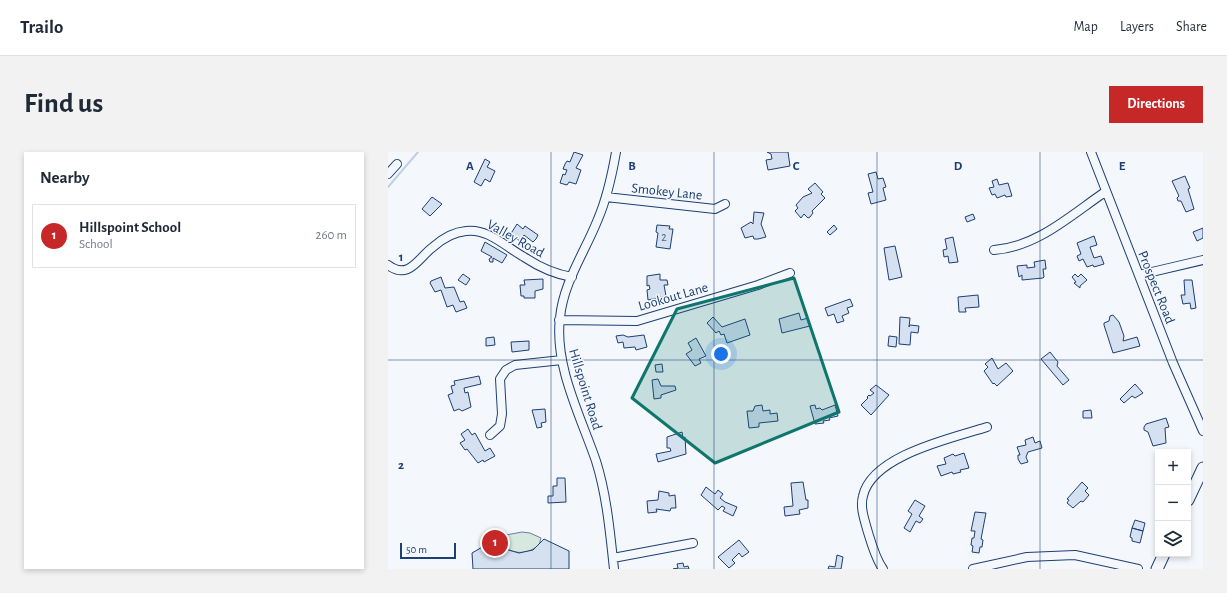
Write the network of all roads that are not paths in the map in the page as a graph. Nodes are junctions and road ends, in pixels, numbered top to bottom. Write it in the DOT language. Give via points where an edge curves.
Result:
graph roads {
  1 [pos="616,152"];
  2 [pos="1090,152"];
  3 [pos="396,164"];
  4 [pos="388,174"];
  5 [pos="1105,192"];
  6 [pos="606,197"];
  7 [pos="725,204"];
  8 [pos="994,250"];
  9 [pos="1203,260"];
  10 [pos="388,265"];
  11 [pos="790,273"];
  12 [pos="1139,275"];
  13 [pos="572,277"];
  14 [pos="559,320"];
  15 [pos="562,360"];
  16 [pos="987,426"];
  17 [pos="1203,431"];
  18 [pos="490,435"];
  19 [pos="1203,468"];
  20 [pos="1191,494"];
  21 [pos="693,544"];
  22 [pos="1163,557"];
  23 [pos="613,558"];
  24 [pos="614,569"];
  25 [pos="883,569"];
  26 [pos="973,569"];
  27 [pos="1138,569"];
  28 [pos="1157,569"];
  1 -- 6 [label="street, Hillspoint Road"];
  2 -- 5 [label="street, Prospect Road"];
  3 -- 4 [label="street"];
  5 -- 8 [label="street" via="1039,237 1014,247"];
  5 -- 12 [label="street, Prospect Road"];
  6 -- 7 [label="street, Smokey Lane" via="715,209"];
  6 -- 13 [label="street, Hillspoint Road"];
  9 -- 12 [label="street"];
  10 -- 13 [label="street, Valley Road" via="396,270 407,270 445,238 472,231 489,235 552,272"];
  11 -- 14 [label="street, Lookout Lane" via="637,321"];
  12 -- 17 [label="street, Prospect Road"];
  13 -- 14 [label="street, Hillspoint Road"];
  14 -- 15 [label="street, Hillspoint Road"];
  15 -- 18 [label="street" via="515,365 506,370 500,379 500,426"];
  15 -- 23 [label="street, Hillspoint Road" via="600,479 607,508"];
  16 -- 25 [label="street" via="920,448 881,470 872,478 863,496 862,512 872,546"];
  19 -- 20 [label="main road"];
  21 -- 23 [label="street"];
  22 -- 28 [label="main road"];
  23 -- 24 [label="street, Hillspoint Road"];
  26 -- 27 [label="street" via="1027,557 1075,555"];
}
